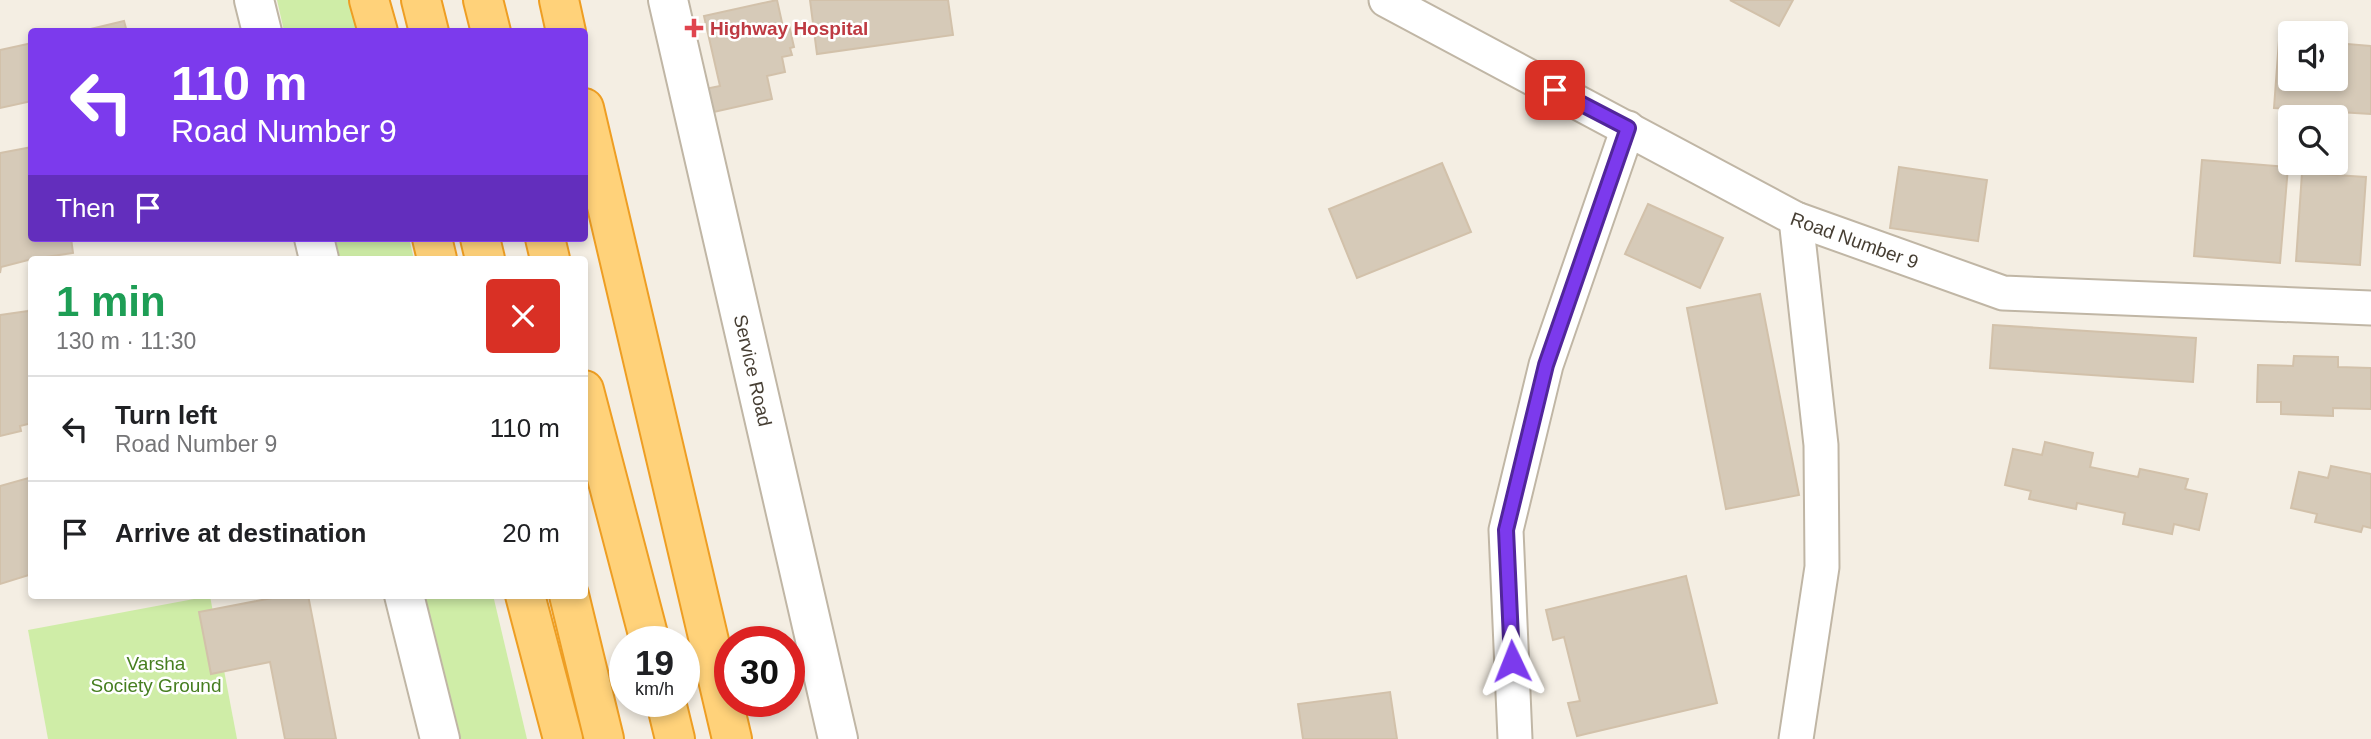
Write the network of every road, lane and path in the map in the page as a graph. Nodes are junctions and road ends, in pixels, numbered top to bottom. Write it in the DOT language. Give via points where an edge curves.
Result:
graph roads {
  1 [pos="254,0"];
  2 [pos="369,0"];
  3 [pos="421,0"];
  4 [pos="483,0"];
  5 [pos="559,0"];
  6 [pos="668,0"];
  7 [pos="1386,0"];
  8 [pos="261,28"];
  9 [pos="376,28"];
  10 [pos="428,28"];
  11 [pos="490,28"];
  12 [pos="565,28"];
  13 [pos="588,125"];
  14 [pos="1628,128"];
  15 [pos="1796,219"];
  16 [pos="2371,309"];
  17 [pos="588,405"];
  18 [pos="405,599"];
  19 [pos="526,599"];
  20 [pos="570,599"];
  21 [pos="646,626"];
  22 [pos="670,717"];
  23 [pos="440,739"];
  24 [pos="563,739"];
  25 [pos="604,739"];
  26 [pos="676,739"];
  27 [pos="733,739"];
  28 [pos="838,739"];
  29 [pos="1515,739"];
  30 [pos="1796,739"];
  1 -- 8 [label="street"];
  2 -- 9 [label="highway"];
  3 -- 10 [label="highway"];
  4 -- 11 [label="highway"];
  5 -- 12 [label="highway"];
  6 -- 28 [label="street, Service Road"];
  7 -- 14 [label="street, Road Number 9"];
  13 -- 27 [label="highway"];
  14 -- 15 [label="street, Road Number 9"];
  14 -- 29 [label="street" via="1546,365 1506,530"];
  15 -- 16 [label="street, Road Number 9" via="2003,293"];
  15 -- 30 [label="street" via="1821,445 1822,567"];
  17 -- 21 [label="highway"];
  18 -- 23 [label="street"];
  19 -- 24 [label="highway"];
  20 -- 25 [label="highway"];
  22 -- 26 [label="highway"];
}
